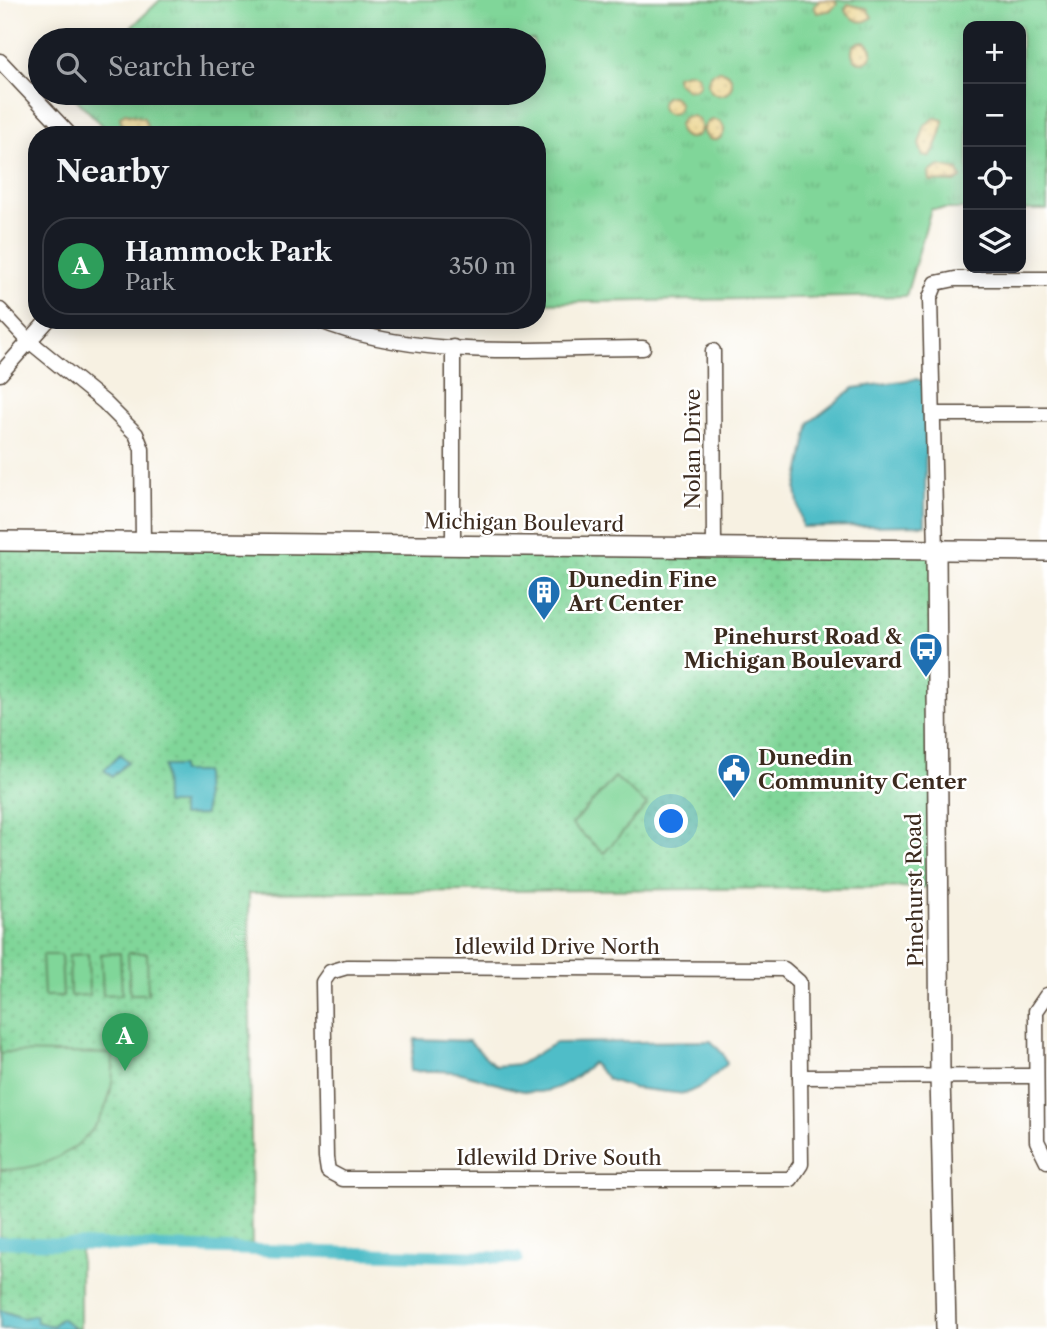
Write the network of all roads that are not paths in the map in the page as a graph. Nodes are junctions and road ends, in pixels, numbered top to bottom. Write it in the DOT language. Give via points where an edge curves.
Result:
graph roads {
  1 [pos="0,61"];
  2 [pos="28,91"];
  3 [pos="42,105"];
  4 [pos="61,126"];
  5 [pos="1047,279"];
  6 [pos="0,310"];
  7 [pos="39,329"];
  8 [pos="347,329"];
  9 [pos="28,340"];
  10 [pos="453,347"];
  11 [pos="643,348"];
  12 [pos="713,351"];
  13 [pos="0,374"];
  14 [pos="933,414"];
  15 [pos="1047,414"];
  16 [pos="0,541"];
  17 [pos="143,542"];
  18 [pos="453,545"];
  19 [pos="714,548"];
  20 [pos="936,551"];
  21 [pos="1047,551"];
  22 [pos="1047,995"];
  23 [pos="940,1076"];
  24 [pos="1036,1076"];
  25 [pos="800,1077"];
  26 [pos="1047,1161"];
  27 [pos="328,1171"];
  28 [pos="946,1329"];
  1 -- 2 [label="street"];
  3 -- 4 [label="street"];
  5 -- 14 [label="street, Pinehurst Road" via="936,283 930,298"];
  6 -- 9 [label="street"];
  7 -- 9 [label="street"];
  8 -- 10 [label="street"];
  9 -- 13 [label="street"];
  9 -- 17 [label="street" via="136,434 142,449"];
  10 -- 11 [label="street"];
  10 -- 18 [label="street"];
  12 -- 19 [label="street, Nolan Drive"];
  14 -- 15 [label="street"];
  14 -- 20 [label="street, Pinehurst Road"];
  16 -- 17 [label="street, Michigan Boulevard"];
  17 -- 18 [label="street, Michigan Boulevard"];
  18 -- 19 [label="street, Michigan Boulevard"];
  19 -- 20 [label="street, Michigan Boulevard"];
  20 -- 21 [label="street, Michigan Boulevard"];
  20 -- 23 [label="street, Pinehurst Road"];
  22 -- 24 [label="street" via="1036,1011"];
  23 -- 24 [label="street"];
  23 -- 25 [label="street"];
  23 -- 28 [label="street, Pinehurst Road"];
  24 -- 26 [label="street" via="1037,1141"];
  25 -- 27 [label="street, Idlewild Drive South" via="801,1164 791,1179 344,1179"];
  25 -- 27 [label="street, Idlewild Drive North" via="799,982 784,969 347,967 330,972 323,982"];
}
